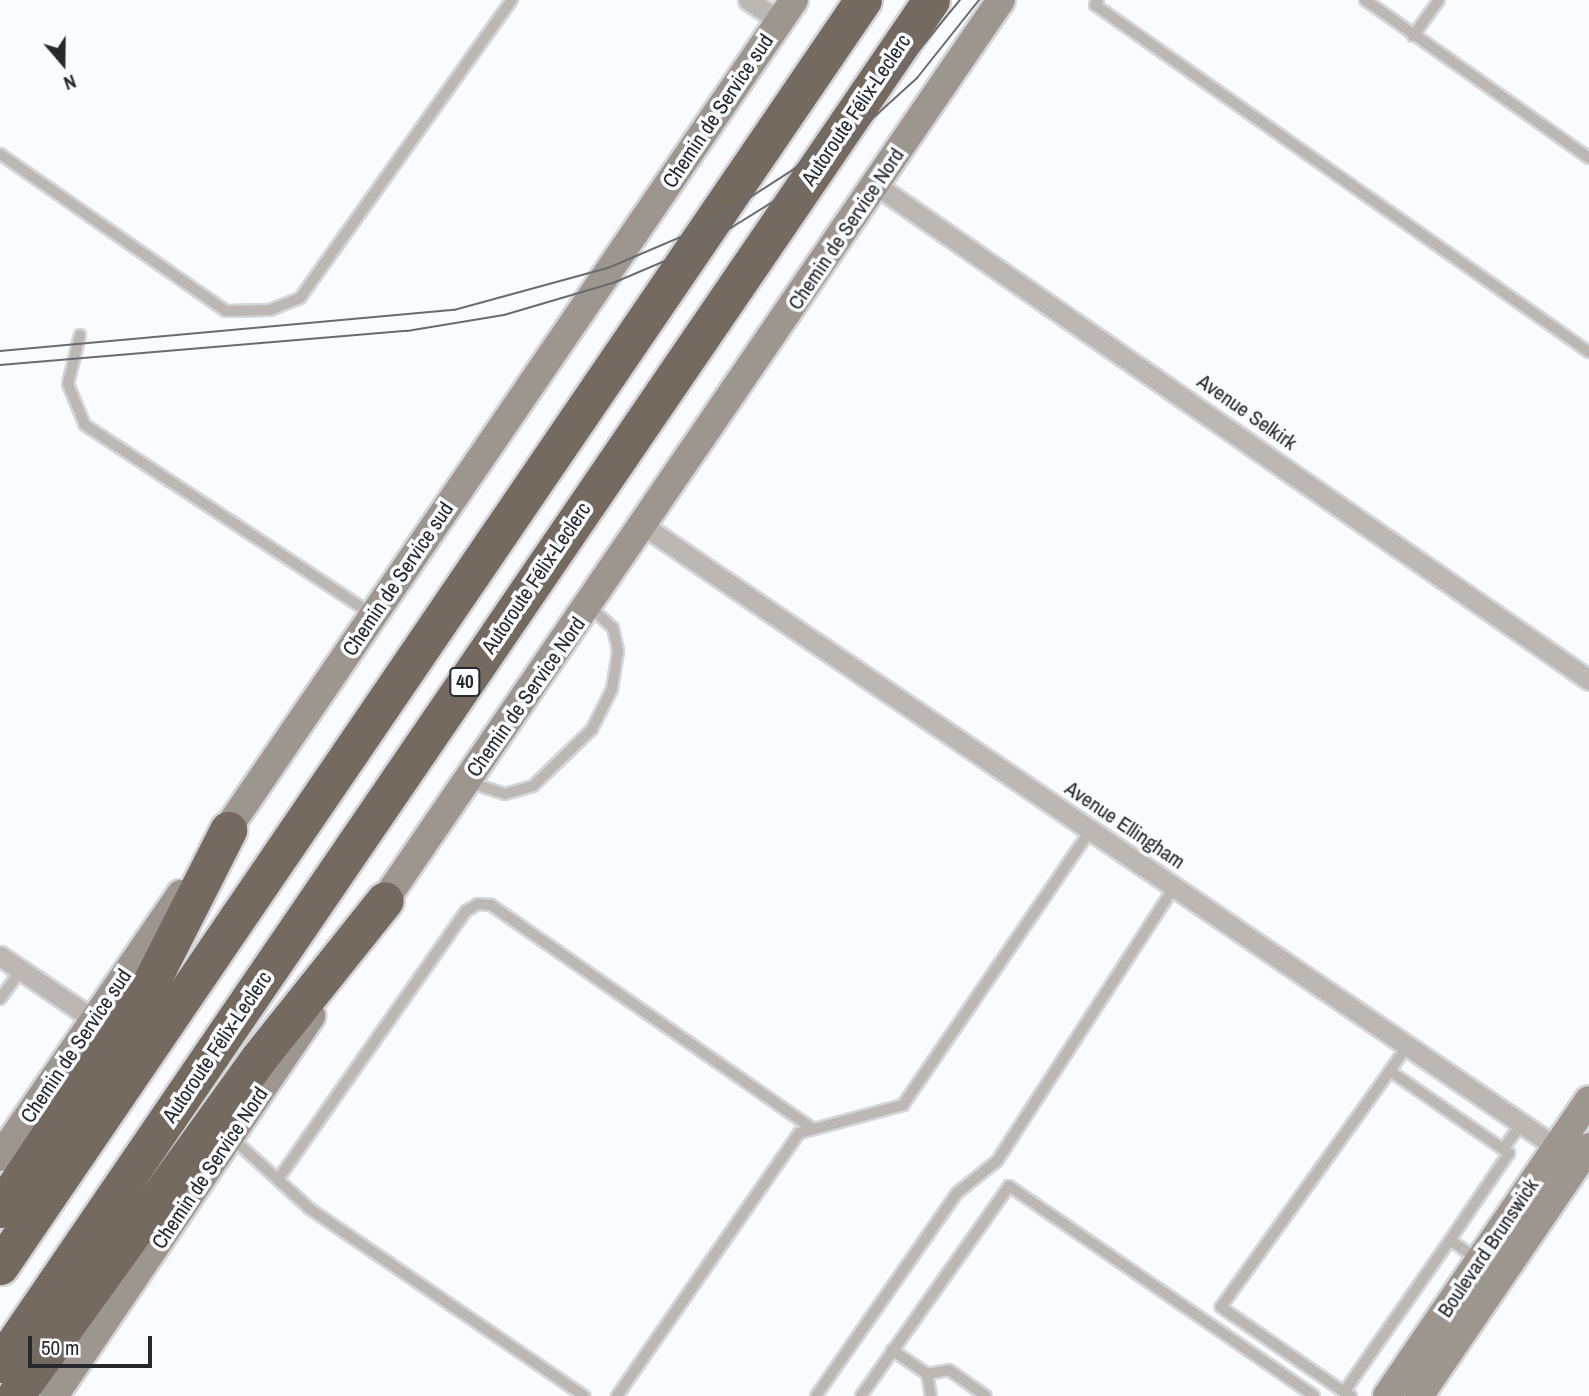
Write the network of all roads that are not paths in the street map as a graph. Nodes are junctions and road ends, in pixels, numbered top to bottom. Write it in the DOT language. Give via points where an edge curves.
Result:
graph roads {
  1 [pos="512,0"];
  2 [pos="748,0"];
  3 [pos="863,0"];
  4 [pos="930,0"];
  5 [pos="1001,0"];
  6 [pos="1098,0"];
  7 [pos="1365,0"];
  8 [pos="1438,0"];
  9 [pos="787,10"];
  10 [pos="1413,36"];
  11 [pos="0,154"];
  12 [pos="1589,158"];
  13 [pos="876,185"];
  14 [pos="80,335"];
  15 [pos="1589,352"];
  16 [pos="644,526"];
  17 [pos="589,606"];
  18 [pos="374,615"];
  19 [pos="1589,680"];
  20 [pos="468,782"];
  21 [pos="1091,829"];
  22 [pos="228,830"];
  23 [pos="1175,886"];
  24 [pos="384,900"];
  25 [pos="0,956"];
  26 [pos="21,970"];
  27 [pos="0,999"];
  28 [pos="93,1019"];
  29 [pos="1408,1044"];
  30 [pos="1390,1071"];
  31 [pos="1589,1100"];
  32 [pos="1522,1123"];
  33 [pos="810,1127"];
  34 [pos="230,1137"];
  35 [pos="1503,1149"];
  36 [pos="1575,1152"];
  37 [pos="0,1157"];
  38 [pos="279,1178"];
  39 [pos="0,1209"];
  40 [pos="1450,1240"];
  41 [pos="1480,1260"];
  42 [pos="0,1266"];
  43 [pos="892,1350"];
  44 [pos="0,1364"];
  45 [pos="928,1374"];
  46 [pos="1348,1394"];
  47 [pos="15,1396"];
  48 [pos="54,1396"];
  49 [pos="584,1396"];
  50 [pos="617,1396"];
  51 [pos="816,1396"];
  52 [pos="861,1396"];
  53 [pos="931,1396"];
  54 [pos="986,1396"];
  55 [pos="1314,1396"];
  56 [pos="1387,1396"];
  57 [pos="1419,1396"];
  1 -- 11 [label="lane" via="300,298 270,310 226,311"];
  2 -- 9 [label="street"];
  3 -- 42 [label="highway"];
  4 -- 44 [label="highway, Autoroute Félix-Leclerc / 40"];
  5 -- 13 [label="main road, Chemin de Service Nord"];
  6 -- 15 [label="lane" via="1095,5"];
  7 -- 10 [label="lane"];
  8 -- 10 [label="lane"];
  9 -- 18 [label="main road, Chemin de Service sud"];
  10 -- 12 [label="lane"];
  13 -- 16 [label="main road, Chemin de Service Nord"];
  13 -- 19 [label="street, Avenue Selkirk"];
  14 -- 18 [label="lane" via="68,384 85,425"];
  16 -- 17 [label="main road, Chemin de Service Nord"];
  16 -- 21 [label="street, Avenue Ellingham"];
  17 -- 20 [label="main road, Chemin de Service Nord"];
  17 -- 20 [label="lane" via="612,628 618,650 616,676 592,729 533,786 505,794"];
  18 -- 22 [label="main road, Chemin de Service sud"];
  20 -- 24 [label="main road, Chemin de Service Nord"];
  21 -- 23 [label="street, Avenue Ellingham"];
  21 -- 33 [label="lane" via="904,1105"];
  22 -- 28 [label="main road, Chemin de Service sud"];
  22 -- 39 [label="highway" via="150,984"];
  23 -- 29 [label="street, Avenue Ellingham"];
  23 -- 51 [label="lane" via="997,1161 957,1193"];
  24 -- 34 [label="main road, Chemin de Service Nord"];
  24 -- 47 [label="highway" via="258,1059"];
  25 -- 26 [label="street"];
  26 -- 27 [label="lane"];
  26 -- 28 [label="street"];
  28 -- 37 [label="main road, Chemin de Service sud"];
  29 -- 30 [label="lane"];
  29 -- 32 [label="street, Avenue Ellingham"];
  30 -- 35 [label="lane"];
  30 -- 46 [label="lane" via="1221,1307"];
  31 -- 36 [label="main road, Boulevard Brunswick"];
  32 -- 35 [label="lane"];
  32 -- 36 [label="street, Avenue Ellingham"];
  33 -- 38 [label="lane" via="491,905 478,904 466,911"];
  33 -- 50 [label="lane" via="799,1133"];
  34 -- 38 [label="lane"];
  34 -- 48 [label="main road, Chemin de Service Nord"];
  35 -- 40 [label="lane" via="1509,1153"];
  36 -- 41 [label="main road, Boulevard Brunswick"];
  36 -- 57 [label="main road, Boulevard Brunswick" via="1562,1187"];
  38 -- 49 [label="lane" via="310,1209"];
  40 -- 41 [label="lane"];
  40 -- 46 [label="lane"];
  41 -- 56 [label="main road, Boulevard Brunswick"];
  43 -- 45 [label="lane"];
  43 -- 52 [label="lane"];
  43 -- 55 [label="lane" via="1009,1186"];
  45 -- 53 [label="lane"];
  45 -- 54 [label="lane" via="949,1370"];
}
